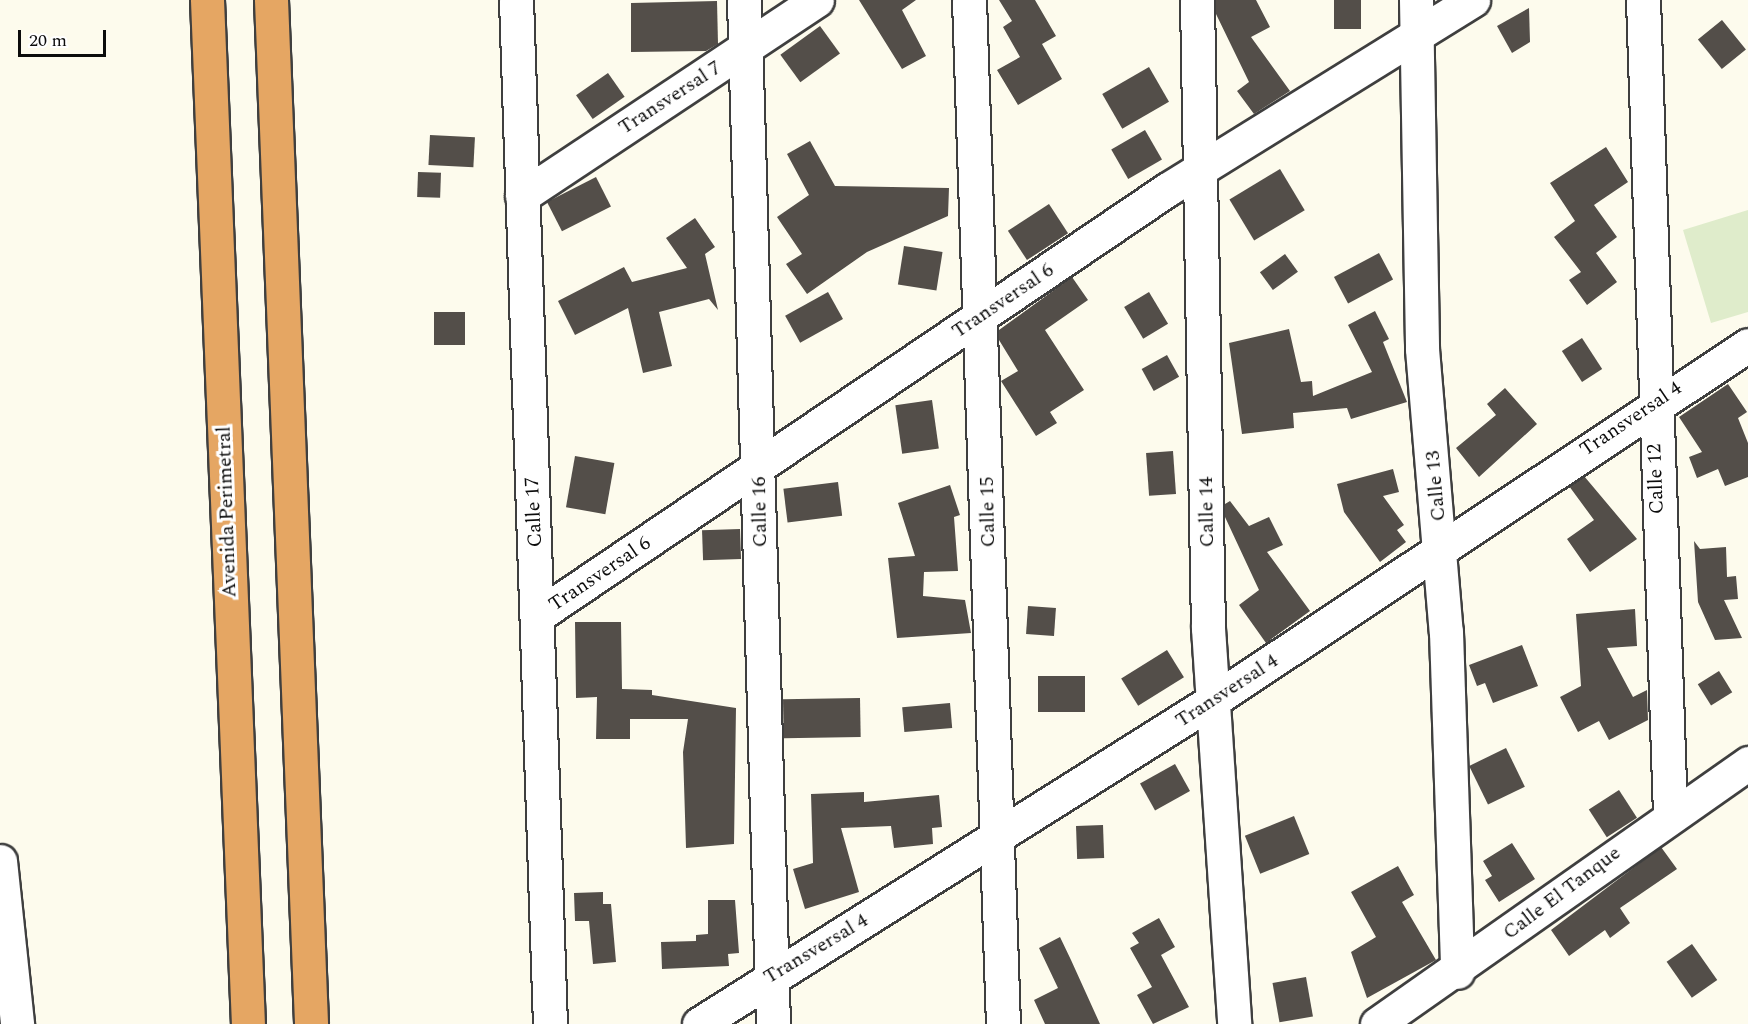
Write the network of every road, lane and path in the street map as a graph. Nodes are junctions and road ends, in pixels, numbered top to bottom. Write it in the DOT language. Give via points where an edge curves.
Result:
graph roads {
  1 [pos="207,0"];
  2 [pos="271,0"];
  3 [pos="516,0"];
  4 [pos="744,0"];
  5 [pos="817,0"];
  6 [pos="969,0"];
  7 [pos="1197,0"];
  8 [pos="1416,0"];
  9 [pos="1473,0"];
  10 [pos="1643,0"];
  11 [pos="1417,38"];
  12 [pos="746,48"];
  13 [pos="1204,166"];
  14 [pos="522,196"];
  15 [pos="983,314"];
  16 [pos="1748,345"];
  17 [pos="1653,404"];
  18 [pos="759,467"];
  19 [pos="1441,548"];
  20 [pos="540,614"];
  21 [pos="1212,701"];
  22 [pos="1748,763"];
  23 [pos="1670,815"];
  24 [pos="997,840"];
  25 [pos="0,861"];
  26 [pos="1457,972"];
  27 [pos="772,975"];
  28 [pos="17,1024"];
  29 [pos="248,1024"];
  30 [pos="311,1024"];
  31 [pos="550,1024"];
  32 [pos="699,1024"];
  33 [pos="773,1024"];
  34 [pos="1003,1024"];
  35 [pos="1234,1024"];
  36 [pos="1377,1024"];
  1 -- 29 [label="highway, Avenida Perimetral"];
  2 -- 30 [label="highway"];
  3 -- 14 [label="street, Calle 17"];
  4 -- 12 [label="street, Calle 16"];
  5 -- 12 [label="street, Transversal 7"];
  6 -- 15 [label="street, Calle 15"];
  7 -- 13 [label="street, Calle 14"];
  8 -- 11 [label="street, Calle 13"];
  9 -- 11 [label="street, Transversal 6"];
  10 -- 17 [label="street, Calle 12"];
  11 -- 13 [label="street, Transversal 6"];
  11 -- 19 [label="street, Calle 13" via="1422,350"];
  12 -- 14 [label="street, Transversal 7"];
  12 -- 18 [label="street, Calle 16"];
  13 -- 15 [label="street, Transversal 6"];
  13 -- 21 [label="street, Calle 14"];
  14 -- 20 [label="street, Calle 17"];
  15 -- 18 [label="street, Transversal 6"];
  15 -- 24 [label="street, Calle 15"];
  16 -- 17 [label="street, Transversal 4"];
  17 -- 19 [label="street, Transversal 4"];
  17 -- 23 [label="street, Calle 12"];
  18 -- 20 [label="street, Transversal 6"];
  18 -- 27 [label="street, Calle 16"];
  19 -- 21 [label="street, Transversal 4"];
  19 -- 26 [label="street, Calle 13"];
  20 -- 31 [label="street, Calle 17"];
  21 -- 24 [label="street, Transversal 4"];
  21 -- 35 [label="street, Calle 14"];
  22 -- 23 [label="street, Calle El Tanque"];
  23 -- 26 [label="street, Calle El Tanque"];
  24 -- 27 [label="street, Transversal 4"];
  24 -- 34 [label="street, Calle 15"];
  25 -- 28 [label="street"];
  26 -- 36 [label="street, Calle El Tanque"];
  27 -- 32 [label="street, Transversal 4"];
  27 -- 33 [label="street, Calle 16"];
}
